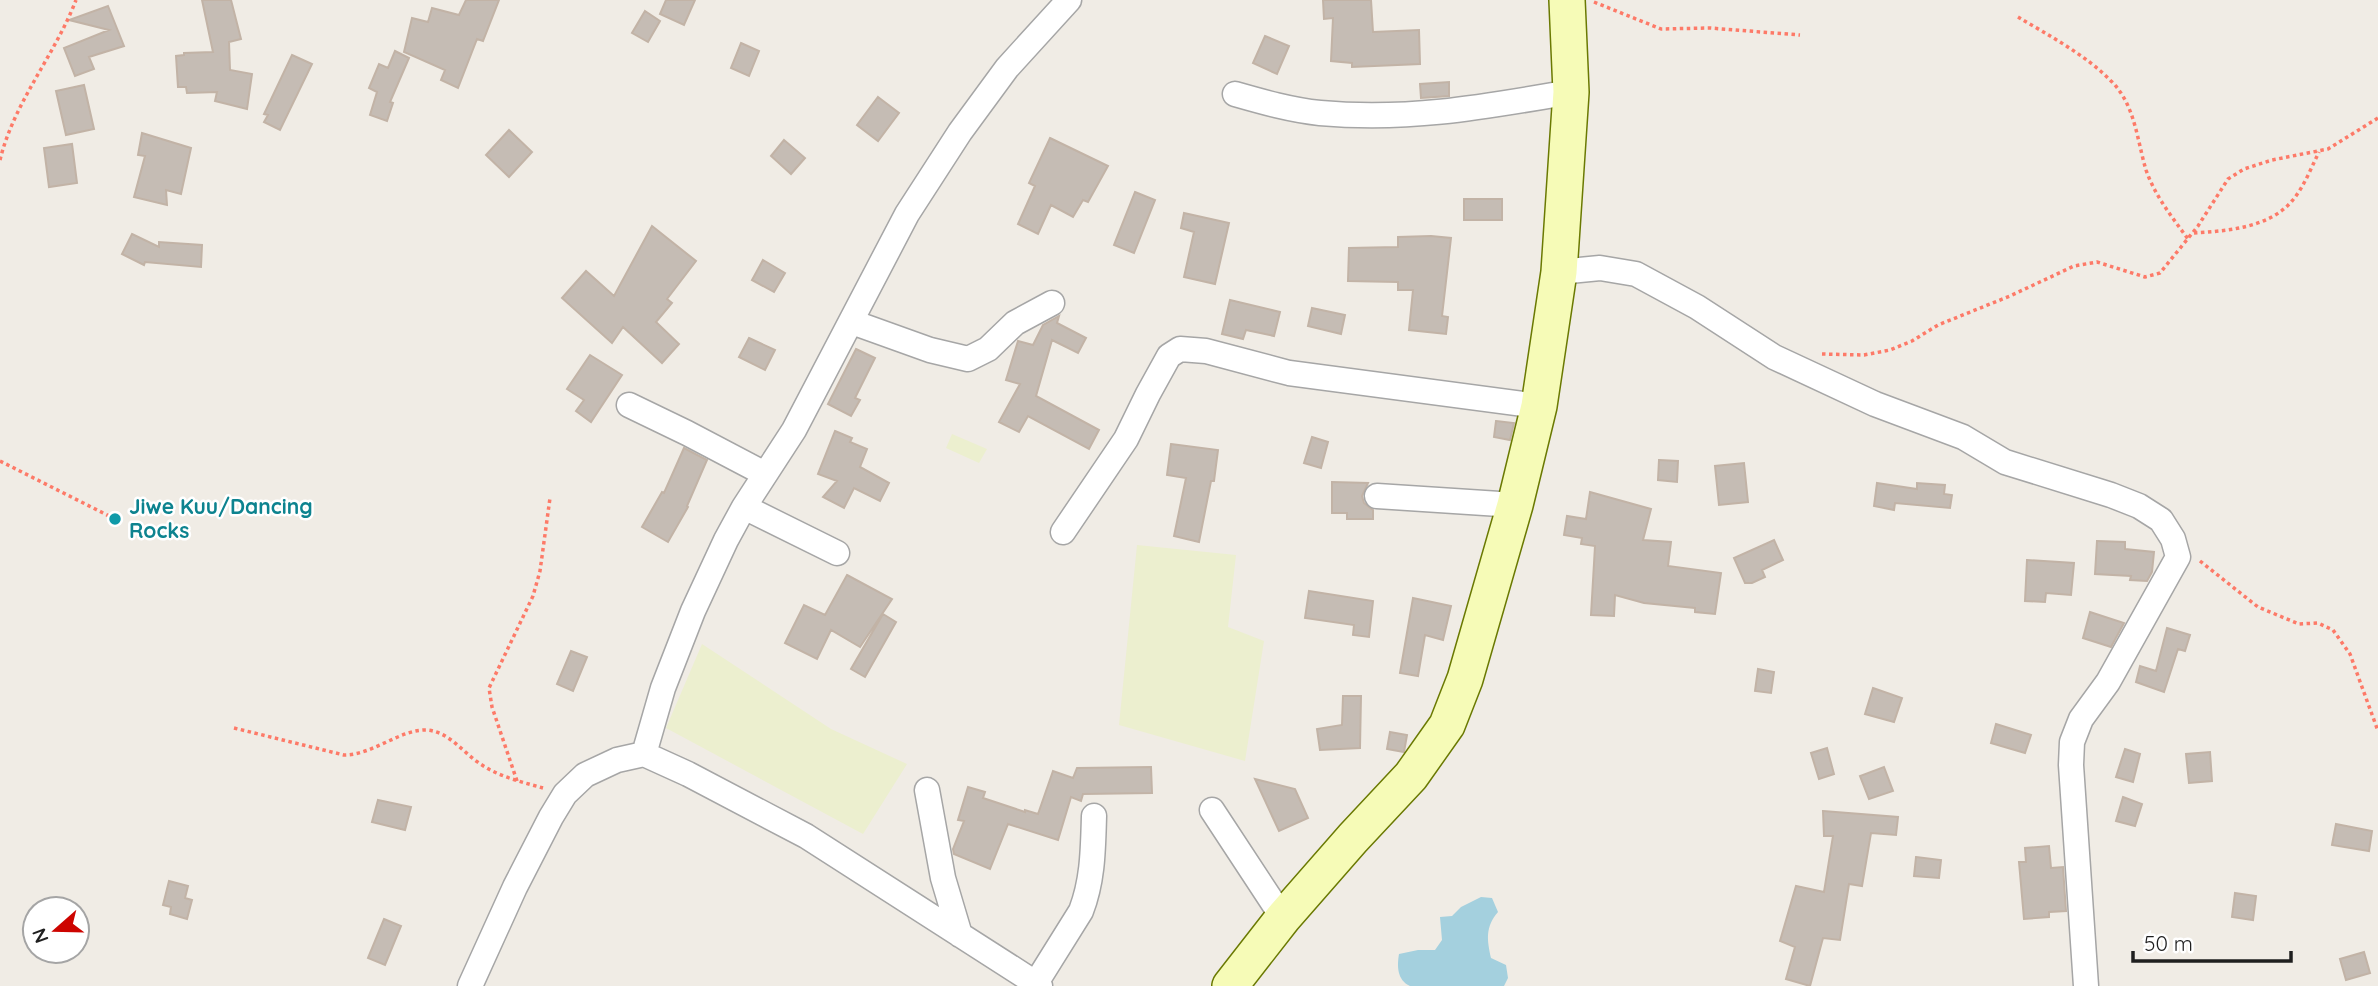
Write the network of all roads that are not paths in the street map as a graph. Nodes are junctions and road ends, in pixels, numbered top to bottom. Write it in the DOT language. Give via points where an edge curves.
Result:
graph roads {
  1 [pos="1069,0"];
  2 [pos="1567,0"];
  3 [pos="1571,92"];
  4 [pos="1235,94"];
  5 [pos="1559,272"];
  6 [pos="1052,303"];
  7 [pos="852,322"];
  8 [pos="629,405"];
  9 [pos="1539,406"];
  10 [pos="765,474"];
  11 [pos="1377,496"];
  12 [pos="1515,505"];
  13 [pos="744,507"];
  14 [pos="1063,533"];
  15 [pos="837,552"];
  16 [pos="644,754"];
  17 [pos="927,790"];
  18 [pos="1212,810"];
  19 [pos="1094,816"];
  20 [pos="1283,918"];
  21 [pos="960,935"];
  22 [pos="1038,985"];
  23 [pos="470,986"];
  24 [pos="1230,986"];
  25 [pos="2087,986"];
  1 -- 7 [label="street" via="1007,68 960,132 907,214"];
  2 -- 3 [label="street"];
  3 -- 4 [label="street" via="1456,112 1367,116 1317,113"];
  3 -- 5 [label="street"];
  5 -- 9 [label="street"];
  5 -- 25 [label="street" via="1600,268 1636,274 1774,357 1875,404 1963,437 2005,462 2111,495 2161,520 2178,556 2108,682 2081,719 2072,742"];
  6 -- 7 [label="street" via="1015,323 988,349 968,359"];
  7 -- 10 [label="street"];
  8 -- 10 [label="street"];
  9 -- 12 [label="street"];
  9 -- 14 [label="street" via="1289,373 1206,351 1180,349 1169,356 1126,439"];
  10 -- 13 [label="street"];
  11 -- 12 [label="street"];
  12 -- 20 [label="street" via="1465,679 1447,725 1411,776"];
  13 -- 15 [label="street"];
  13 -- 16 [label="street" via="692,611"];
  16 -- 21 [label="street" via="806,836"];
  16 -- 23 [label="street" via="585,775 565,794 515,887"];
  17 -- 21 [label="street" via="943,877"];
  18 -- 20 [label="street"];
  19 -- 22 [label="street" via="1085,900"];
  20 -- 24 [label="street"];
  21 -- 22 [label="street"];
}
